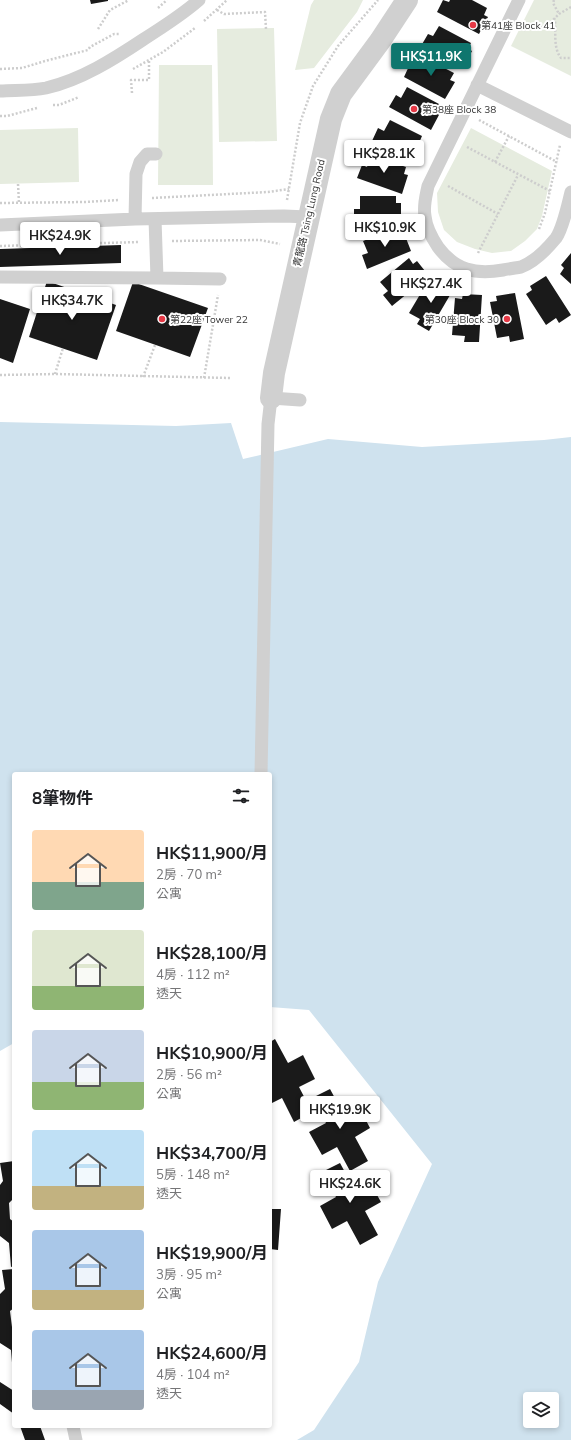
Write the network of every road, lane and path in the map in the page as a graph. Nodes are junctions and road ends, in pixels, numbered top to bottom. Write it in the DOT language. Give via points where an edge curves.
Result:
graph roads {
  1 [pos="129,0"];
  2 [pos="167,0"];
  3 [pos="199,0"];
  4 [pos="407,0"];
  5 [pos="519,0"];
  6 [pos="554,0"];
  7 [pos="571,6"];
  8 [pos="157,9"];
  9 [pos="218,10"];
  10 [pos="559,14"];
  11 [pos="554,18"];
  12 [pos="98,29"];
  13 [pos="266,29"];
  14 [pos="125,31"];
  15 [pos="518,31"];
  16 [pos="571,58"];
  17 [pos="148,60"];
  18 [pos="0,69"];
  19 [pos="477,85"];
  20 [pos="0,91"];
  21 [pos="132,93"];
  22 [pos="473,116"];
  23 [pos="571,132"];
  24 [pos="509,136"];
  25 [pos="561,144"];
  26 [pos="465,146"];
  27 [pos="156,154"];
  28 [pos="495,162"];
  29 [pos="557,162"];
  30 [pos="518,175"];
  31 [pos="18,184"];
  32 [pos="446,185"];
  33 [pos="289,189"];
  34 [pos="550,191"];
  35 [pos="268,192"];
  36 [pos="571,192"];
  37 [pos="19,202"];
  38 [pos="498,214"];
  39 [pos="308,218"];
  40 [pos="135,219"];
  41 [pos="155,219"];
  42 [pos="0,225"];
  43 [pos="537,232"];
  44 [pos="155,242"];
  45 [pos="280,244"];
  46 [pos="0,246"];
  47 [pos="480,253"];
  48 [pos="0,277"];
  49 [pos="157,278"];
  50 [pos="220,280"];
  51 [pos="155,345"];
  52 [pos="63,348"];
  53 [pos="55,374"];
  54 [pos="0,375"];
  55 [pos="143,377"];
  56 [pos="204,378"];
  57 [pos="230,378"];
  58 [pos="271,398"];
  59 [pos="300,400"];
  60 [pos="260,772"];
  61 [pos="73,1428"];
  62 [pos="76,1440"];
  1 -- 12 [label="path" via="110,10"];
  2 -- 8 [label="path"];
  3 -- 20 [label="lane" via="118,56 83,74 44,88"];
  4 -- 39 [label="street, 青龍路 Tsing Lung Road" via="340,94 331,119"];
  5 -- 19 [label="lane"];
  6 -- 10 [label="path"];
  7 -- 10 [label="path"];
  9 -- 13 [label="path" via="224,14 265,12"];
  10 -- 11 [label="path"];
  11 -- 15 [label="path" via="548,25"];
  11 -- 16 [label="path" via="558,53 562,58"];
  14 -- 18 [label="path" via="114,34 88,50 22,68"];
  17 -- 21 [label="path" via="149,80 131,80"];
  19 -- 23 [label="lane"];
  19 -- 36 [label="lane" via="428,186 424,206 427,225 444,254 459,266 472,271 487,272 522,266 539,255 557,237"];
  22 -- 24 [label="path"];
  24 -- 28 [label="path"];
  24 -- 29 [label="path"];
  25 -- 29 [label="path"];
  26 -- 28 [label="path"];
  27 -- 40 [label="lane" via="147,154 140,162 136,174"];
  28 -- 30 [label="path"];
  29 -- 34 [label="path"];
  30 -- 34 [label="path"];
  30 -- 38 [label="path"];
  31 -- 37 [label="path"];
  32 -- 38 [label="path"];
  33 -- 35 [label="path"];
  34 -- 43 [label="path" via="542,223"];
  38 -- 47 [label="path"];
  39 -- 41 [label="lane" via="284,216"];
  39 -- 58 [label="street, 青龍路 Tsing Lung Road" via="274,373"];
  40 -- 41 [label="lane"];
  40 -- 42 [label="lane"];
  41 -- 44 [label="lane"];
  44 -- 45 [label="path" via="260,240"];
  44 -- 46 [label="path"];
  44 -- 49 [label="lane"];
  48 -- 49 [label="lane"];
  49 -- 50 [label="lane"];
  50 -- 56 [label="path"];
  51 -- 55 [label="path"];
  52 -- 53 [label="path"];
  53 -- 54 [label="path"];
  53 -- 55 [label="path"];
  55 -- 56 [label="path"];
  56 -- 57 [label="path"];
  58 -- 59 [label="lane"];
  58 -- 60 [label="lane, 青龍路 Tsing Lung Road" via="268,424"];
  61 -- 62 [label="lane"];
}
